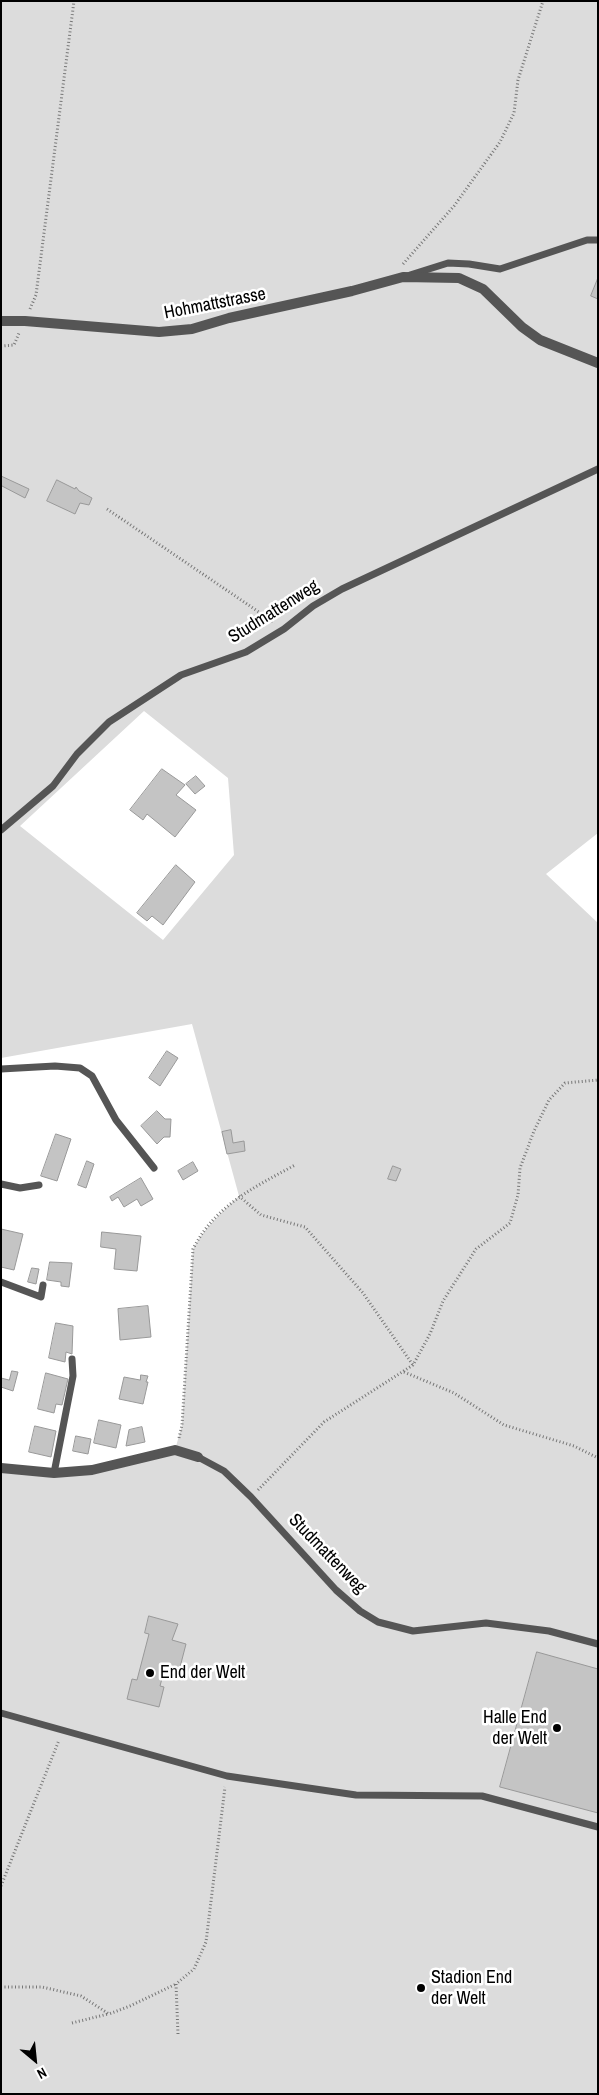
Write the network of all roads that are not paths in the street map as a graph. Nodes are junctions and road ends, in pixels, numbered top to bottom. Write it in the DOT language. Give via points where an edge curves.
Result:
graph roads {
  1 [pos="598,240"];
  2 [pos="403,278"];
  3 [pos="1,321"];
  4 [pos="598,363"];
  5 [pos="598,469"];
  6 [pos="1,830"];
  7 [pos="1,1069"];
  8 [pos="154,1168"];
  9 [pos="1,1184"];
  10 [pos="39,1185"];
  11 [pos="1,1282"];
  12 [pos="43,1285"];
  13 [pos="72,1359"];
  14 [pos="198,1458"];
  15 [pos="1,1468"];
  16 [pos="54,1473"];
  17 [pos="598,1644"];
  18 [pos="1,1713"];
  19 [pos="598,1826"];
  1 -- 2 [label="lane, Hohmattstrasse" via="587,240 500,269 448,263"];
  2 -- 3 [label="street, Hohmattstrasse" via="192,329 159,332"];
  2 -- 4 [label="street, Hohmattstrasse" via="459,278 482,289 540,340"];
  5 -- 6 [label="lane, Studmattenweg" via="342,589 246,652 181,675 108,722 77,754 53,786"];
  7 -- 8 [label="lane" via="80,1068 92,1076 116,1120"];
  9 -- 10 [label="lane" via="20,1188"];
  11 -- 12 [label="lane" via="41,1296"];
  13 -- 16 [label="lane" via="73,1376"];
  14 -- 16 [label="street, Studmattenweg" via="175,1450 117,1466"];
  14 -- 17 [label="lane, Studmattenweg" via="224,1472 336,1590 378,1622 413,1631 486,1623 549,1631"];
  15 -- 16 [label="street"];
  18 -- 19 [label="lane" via="226,1776 356,1795 482,1796"];
}
